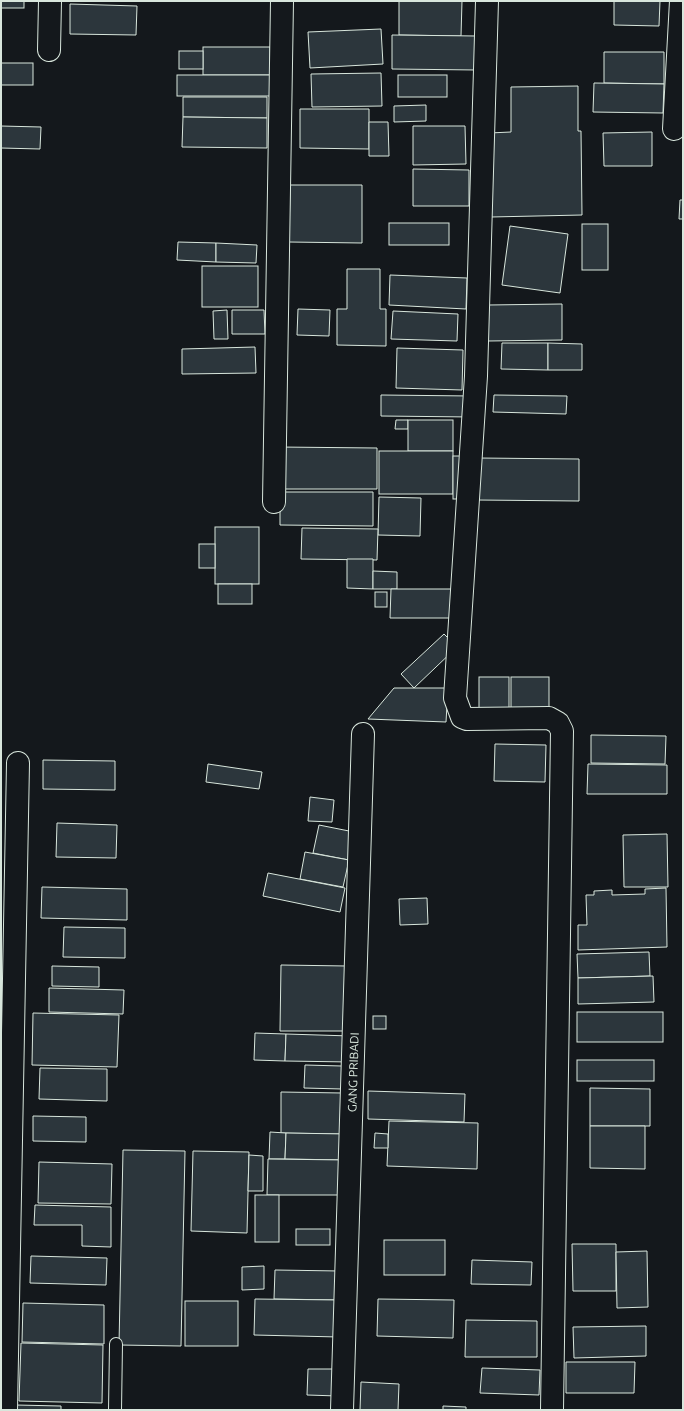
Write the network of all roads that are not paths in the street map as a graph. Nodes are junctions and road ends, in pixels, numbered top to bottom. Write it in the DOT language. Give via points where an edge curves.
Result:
graph roads {
  1 [pos="50,1"];
  2 [pos="282,1"];
  3 [pos="487,1"];
  4 [pos="681,1"];
  5 [pos="49,50"];
  6 [pos="674,129"];
  7 [pos="274,502"];
  8 [pos="362,734"];
  9 [pos="18,762"];
  10 [pos="116,1344"];
  11 [pos="6,1410"];
  12 [pos="116,1410"];
  13 [pos="342,1410"];
  14 [pos="552,1410"];
  1 -- 5 [label="street"];
  2 -- 7 [label="street"];
  3 -- 14 [label="street" via="476,376 455,698 462,717 467,719 549,718 558,722 562,731"];
  4 -- 6 [label="street"];
  8 -- 13 [label="street, GANG PRIBADI"];
  9 -- 11 [label="street"];
  10 -- 12 [label="lane"];
}
